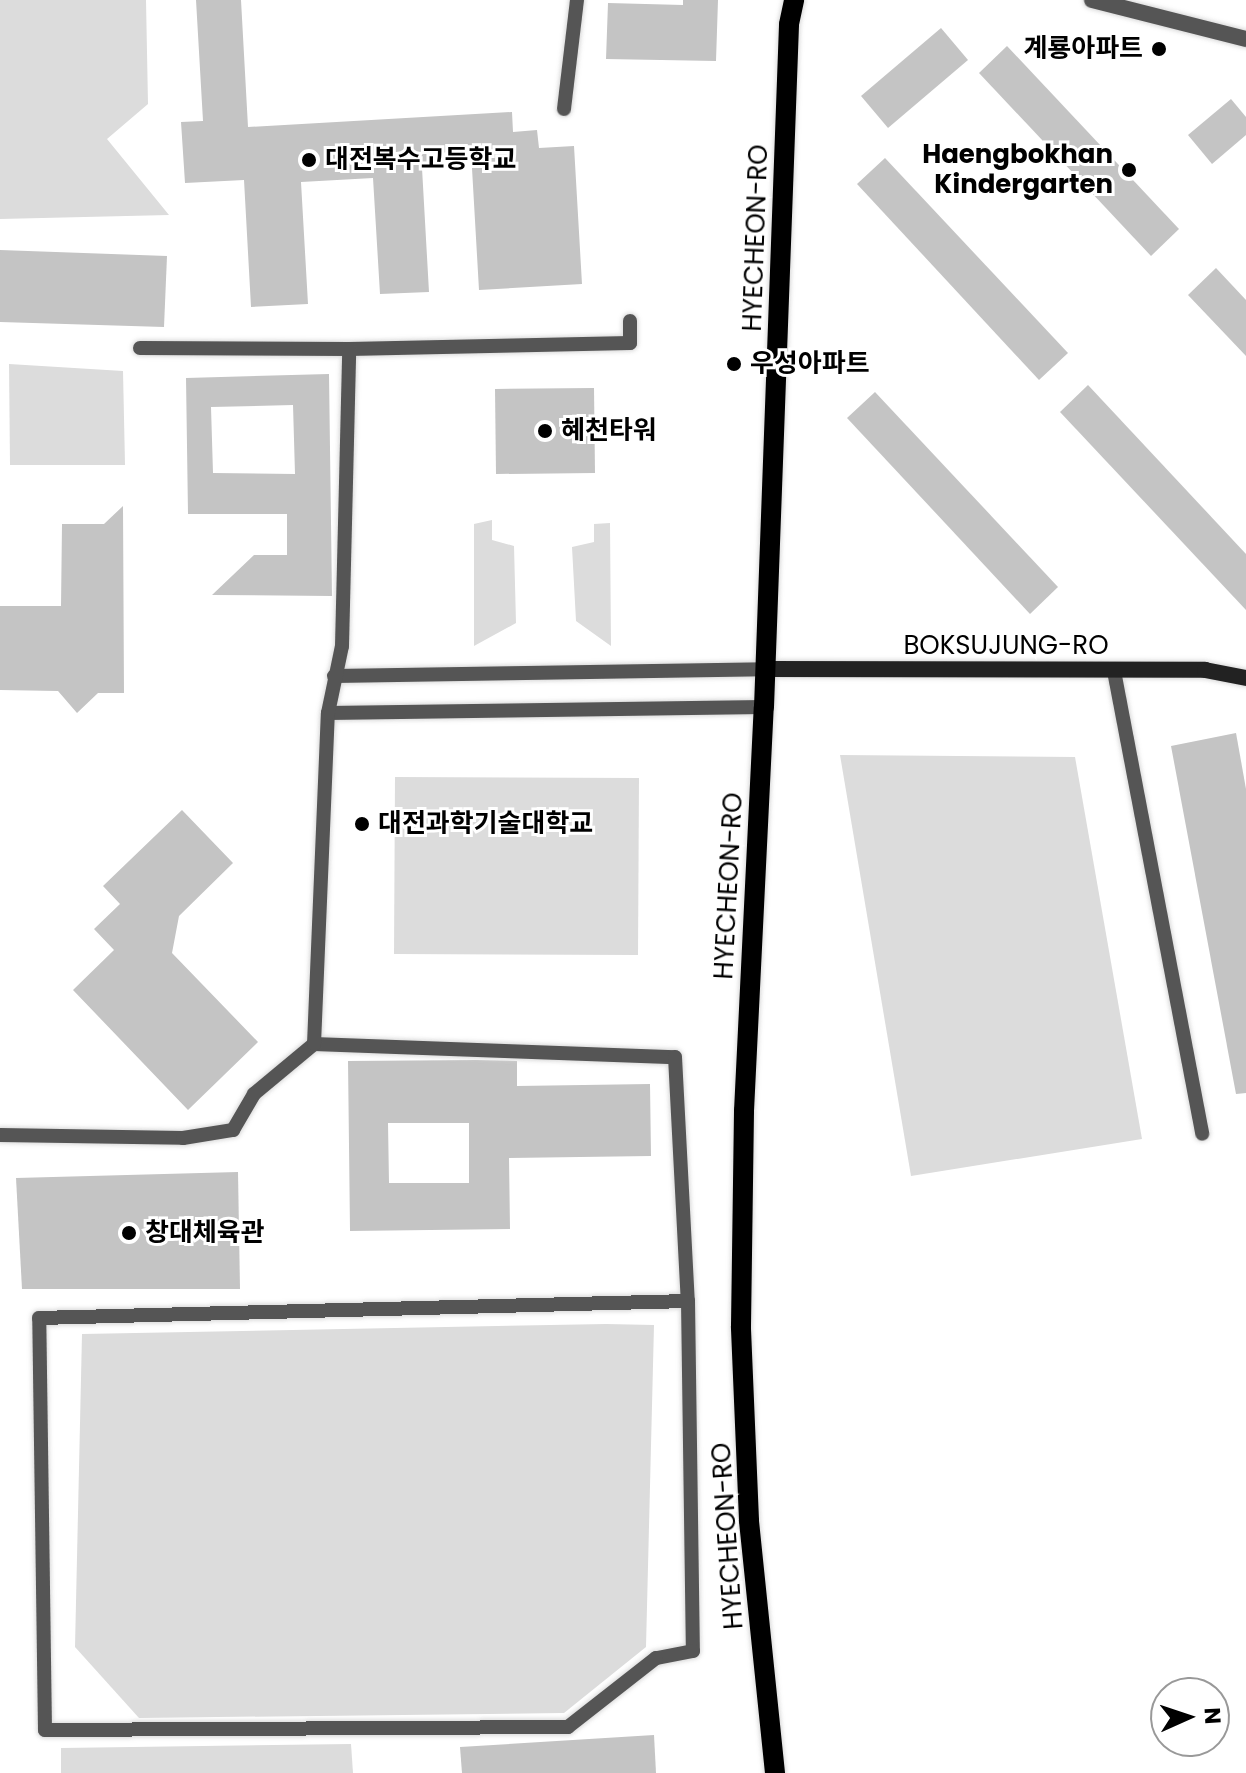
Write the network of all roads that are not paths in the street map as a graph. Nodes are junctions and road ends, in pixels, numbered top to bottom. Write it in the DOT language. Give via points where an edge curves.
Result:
graph roads {
  1 [pos="577,0"];
  2 [pos="794,0"];
  3 [pos="1092,0"];
  4 [pos="1246,39"];
  5 [pos="564,109"];
  6 [pos="630,321"];
  7 [pos="140,348"];
  8 [pos="349,349"];
  9 [pos="765,669"];
  10 [pos="1114,671"];
  11 [pos="334,676"];
  12 [pos="1246,678"];
  13 [pos="764,707"];
  14 [pos="328,713"];
  15 [pos="314,1044"];
  16 [pos="1202,1134"];
  17 [pos="0,1135"];
  18 [pos="688,1301"];
  19 [pos="775,1773"];
  1 -- 5 [label="lane"];
  2 -- 9 [label="main road, HYECHEON-RO"];
  3 -- 4 [label="street"];
  6 -- 8 [label="lane" via="630,343"];
  7 -- 8 [label="lane"];
  8 -- 11 [label="lane" via="342,646"];
  9 -- 10 [label="main road, BOKSUJUNG-RO"];
  9 -- 11 [label="lane"];
  9 -- 13 [label="main road, HYECHEON-RO"];
  10 -- 12 [label="main road, BOKSUJUNG-RO" via="1205,670"];
  10 -- 16 [label="lane"];
  11 -- 14 [label="lane"];
  13 -- 14 [label="lane"];
  13 -- 19 [label="main road, HYECHEON-RO" via="744,1111 741,1326 749,1520"];
  14 -- 15 [label="lane"];
  15 -- 17 [label="lane" via="254,1094 233,1130 183,1138"];
  15 -- 18 [label="lane" via="675,1057"];
  18 -- 18 [label="lane" via="693,1651 656,1658 568,1727 45,1730 39,1318"];
}
